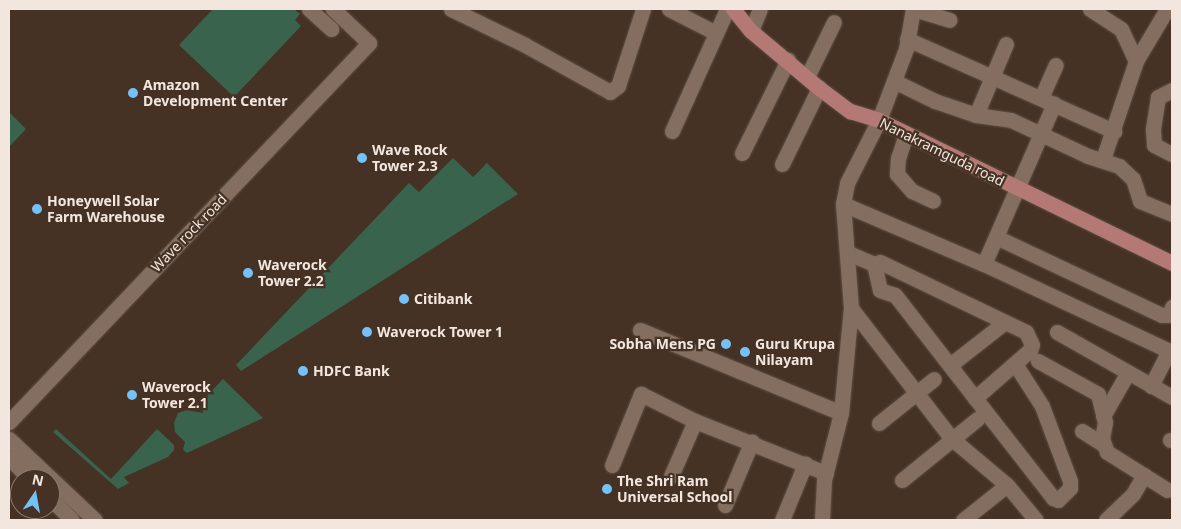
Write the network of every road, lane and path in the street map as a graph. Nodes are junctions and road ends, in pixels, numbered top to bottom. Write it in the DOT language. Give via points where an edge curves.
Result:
graph roads {
  1 [pos="309,9"];
  2 [pos="451,9"];
  3 [pos="643,9"];
  4 [pos="668,9"];
  5 [pos="727,9"];
  6 [pos="733,9"];
  7 [pos="760,9"];
  8 [pos="914,9"];
  9 [pos="1090,9"];
  10 [pos="340,12"];
  11 [pos="1164,14"];
  12 [pos="949,20"];
  13 [pos="834,22"];
  14 [pos="331,29"];
  15 [pos="751,31"];
  16 [pos="716,33"];
  17 [pos="907,39"];
  18 [pos="1006,44"];
  19 [pos="788,60"];
  20 [pos="1136,60"];
  21 [pos="1056,65"];
  22 [pos="994,76"];
  23 [pos="807,78"];
  24 [pos="894,82"];
  25 [pos="819,88"];
  26 [pos="1172,90"];
  27 [pos="1047,101"];
  28 [pos="976,115"];
  29 [pos="879,120"];
  30 [pos="672,131"];
  31 [pos="1114,131"];
  32 [pos="1042,132"];
  33 [pos="906,134"];
  34 [pos="742,153"];
  35 [pos="1172,154"];
  36 [pos="1102,159"];
  37 [pos="782,164"];
  38 [pos="1018,190"];
  39 [pos="933,201"];
  40 [pos="843,204"];
  41 [pos="1172,214"];
  42 [pos="996,237"];
  43 [pos="848,257"];
  44 [pos="1172,263"];
  45 [pos="984,264"];
  46 [pos="874,267"];
  47 [pos="1172,307"];
  48 [pos="851,308"];
  49 [pos="1005,322"];
  50 [pos="640,330"];
  51 [pos="1056,332"];
  52 [pos="1170,352"];
  53 [pos="1038,360"];
  54 [pos="1015,364"];
  55 [pos="950,365"];
  56 [pos="1127,374"];
  57 [pos="934,379"];
  58 [pos="1151,386"];
  59 [pos="917,392"];
  60 [pos="1172,397"];
  61 [pos="975,398"];
  62 [pos="841,412"];
  63 [pos="1103,416"];
  64 [pos="977,419"];
  65 [pos="695,420"];
  66 [pos="9,422"];
  67 [pos="880,423"];
  68 [pos="1082,431"];
  69 [pos="952,438"];
  70 [pos="9,439"];
  71 [pos="752,441"];
  72 [pos="1104,445"];
  73 [pos="9,458"];
  74 [pos="805,464"];
  75 [pos="612,465"];
  76 [pos="20,469"];
  77 [pos="826,473"];
  78 [pos="1144,475"];
  79 [pos="671,476"];
  80 [pos="902,480"];
  81 [pos="1007,485"];
  82 [pos="1170,486"];
  83 [pos="725,505"];
  84 [pos="60,508"];
  85 [pos="72,520"];
  86 [pos="95,520"];
  87 [pos="782,520"];
  88 [pos="822,520"];
  89 [pos="963,520"];
  90 [pos="1036,520"];
  91 [pos="1106,520"];
  1 -- 14 [label="street"];
  2 -- 3 [label="street" via="525,45 607,91 614,91"];
  4 -- 16 [label="street"];
  5 -- 16 [label="street"];
  6 -- 15 [label="main road, Nanakramguda road"];
  7 -- 15 [label="street"];
  8 -- 12 [label="street"];
  8 -- 17 [label="street"];
  9 -- 20 [label="street" via="1121,29"];
  10 -- 66 [label="street, Wave rock road" via="369,43"];
  11 -- 20 [label="street"];
  13 -- 23 [label="street"];
  15 -- 19 [label="main road, Nanakramguda road"];
  16 -- 30 [label="street"];
  17 -- 22 [label="street"];
  17 -- 24 [label="street"];
  18 -- 22 [label="street"];
  19 -- 23 [label="main road, Nanakramguda road"];
  19 -- 34 [label="street"];
  20 -- 31 [label="street"];
  21 -- 27 [label="street"];
  22 -- 27 [label="street"];
  22 -- 28 [label="street"];
  23 -- 25 [label="main road, Nanakramguda road"];
  24 -- 28 [label="street"];
  24 -- 29 [label="street"];
  25 -- 29 [label="main road, Nanakramguda road" via="850,111"];
  25 -- 37 [label="street"];
  26 -- 35 [label="street" via="1158,97 1153,130 1154,145"];
  27 -- 31 [label="street"];
  27 -- 32 [label="street"];
  28 -- 32 [label="street" via="1011,120"];
  29 -- 33 [label="main road, Nanakramguda road"];
  29 -- 40 [label="street" via="847,183"];
  31 -- 36 [label="street"];
  32 -- 36 [label="street" via="1088,156"];
  32 -- 38 [label="street"];
  33 -- 38 [label="main road, Nanakramguda road"];
  33 -- 39 [label="street" via="897,174 912,191"];
  36 -- 41 [label="street" via="1119,166 1133,179 1140,201"];
  38 -- 42 [label="street"];
  38 -- 44 [label="main road, Nanakramguda road"];
  40 -- 43 [label="street"];
  40 -- 45 [label="street"];
  42 -- 45 [label="street"];
  42 -- 47 [label="street" via="1162,315 1169,315"];
  43 -- 46 [label="street"];
  43 -- 48 [label="street"];
  45 -- 52 [label="street"];
  46 -- 49 [label="street" via="880,262"];
  46 -- 55 [label="street" via="880,290 895,296"];
  48 -- 59 [label="street"];
  48 -- 62 [label="street"];
  49 -- 54 [label="street" via="1026,332 1032,345"];
  49 -- 55 [label="street"];
  50 -- 62 [label="street"];
  51 -- 56 [label="street"];
  52 -- 58 [label="street"];
  53 -- 63 [label="street" via="1098,394"];
  54 -- 61 [label="street"];
  54 -- 61 [label="street" via="1042,406 1070,481 1068,491 1058,500 1053,498"];
  55 -- 61 [label="street"];
  56 -- 58 [label="street"];
  56 -- 63 [label="street"];
  57 -- 59 [label="street"];
  58 -- 60 [label="street"];
  59 -- 67 [label="street"];
  59 -- 69 [label="street"];
  62 -- 77 [label="street"];
  63 -- 72 [label="street"];
  64 -- 69 [label="street"];
  65 -- 71 [label="street"];
  65 -- 75 [label="street" via="641,394"];
  65 -- 79 [label="street"];
  68 -- 72 [label="street"];
  69 -- 80 [label="street"];
  69 -- 81 [label="street"];
  70 -- 86 [label="street"];
  71 -- 74 [label="street"];
  71 -- 83 [label="street"];
  72 -- 78 [label="street" via="1107,452"];
  73 -- 76 [label="street"];
  74 -- 77 [label="street"];
  74 -- 87 [label="street"];
  77 -- 88 [label="street" via="821,497"];
  78 -- 82 [label="street"];
  78 -- 91 [label="street" via="1133,494"];
  81 -- 89 [label="street"];
  81 -- 90 [label="street"];
  84 -- 85 [label="street"];
}
